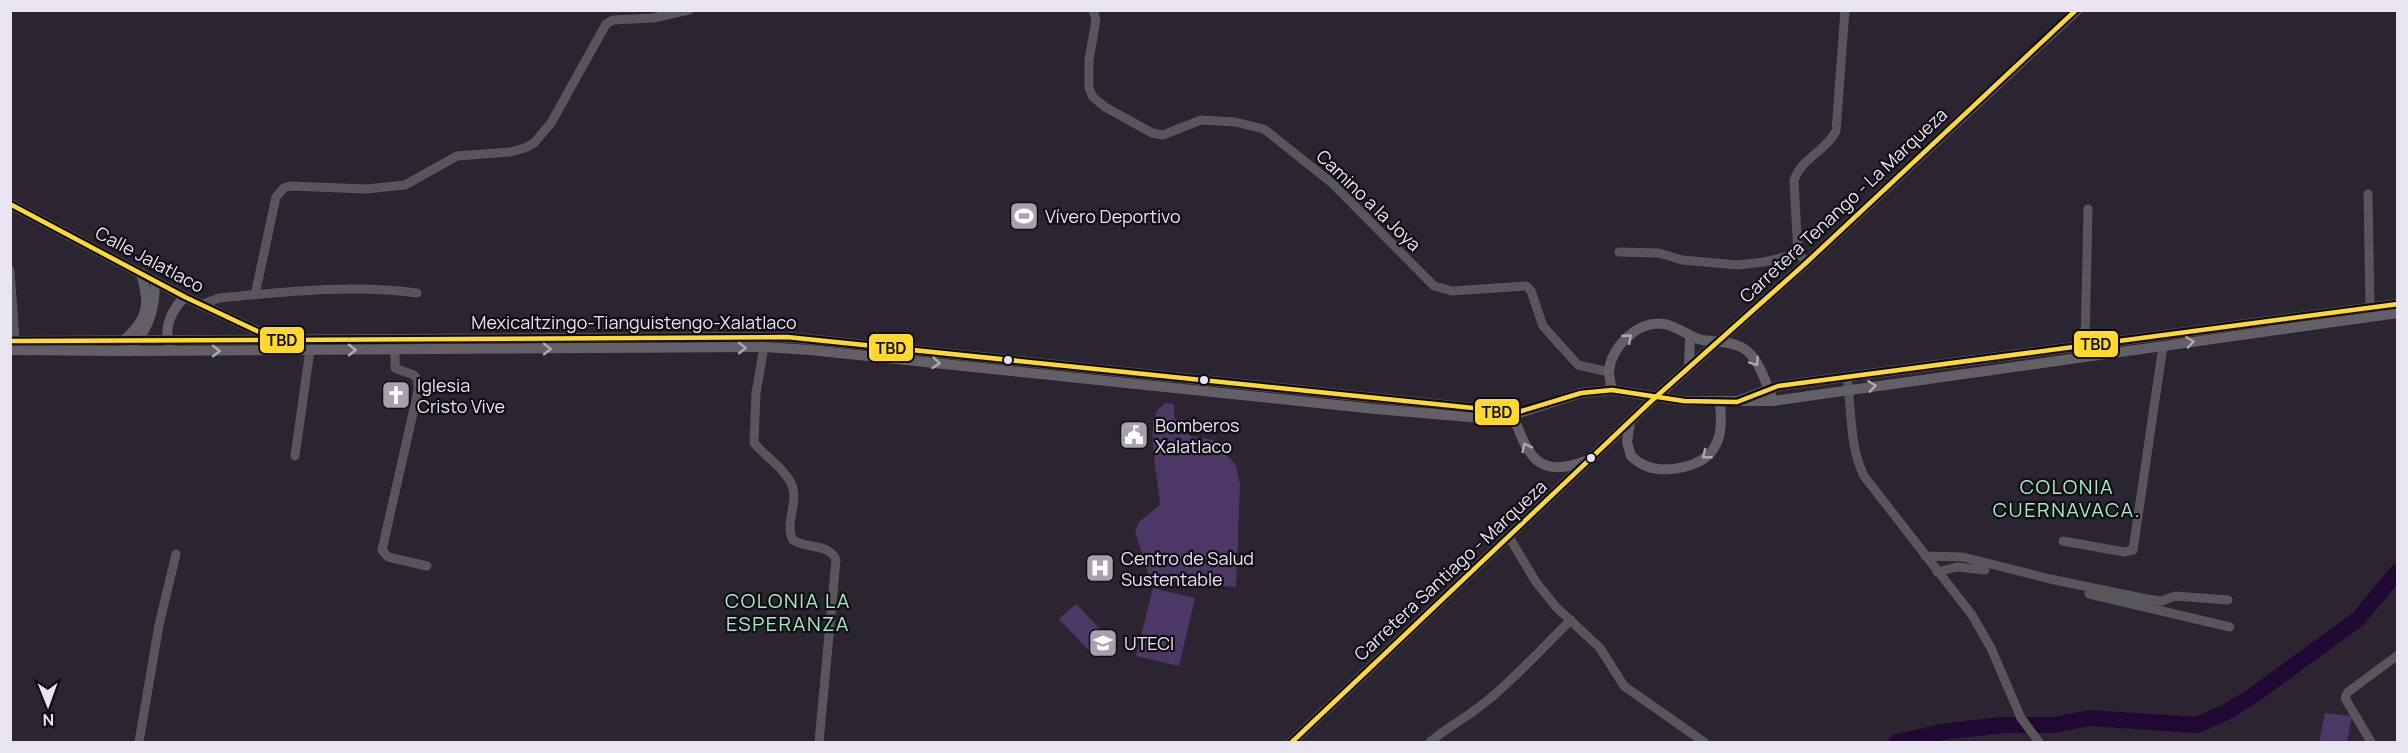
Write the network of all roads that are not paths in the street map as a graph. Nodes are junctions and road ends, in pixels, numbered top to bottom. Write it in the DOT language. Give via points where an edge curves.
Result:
graph roads {
  1 [pos="689,10"];
  2 [pos="1093,10"];
  3 [pos="1845,10"];
  4 [pos="2077,10"];
  5 [pos="2368,194"];
  6 [pos="10,204"];
  7 [pos="2088,209"];
  8 [pos="1619,252"];
  9 [pos="1798,254"];
  10 [pos="1807,262"];
  11 [pos="10,270"];
  12 [pos="141,273"];
  13 [pos="155,281"];
  14 [pos="417,293"];
  15 [pos="255,295"];
  16 [pos="185,297"];
  17 [pos="2397,304"];
  18 [pos="201,305"];
  19 [pos="2370,306"];
  20 [pos="2397,313"];
  21 [pos="1690,336"];
  22 [pos="276,340"];
  23 [pos="138,341"];
  24 [pos="168,341"];
  25 [pos="1720,341"];
  26 [pos="12,344"];
  27 [pos="2085,344"];
  28 [pos="124,346"];
  29 [pos="2163,346"];
  30 [pos="764,347"];
  31 [pos="293,350"];
  32 [pos="310,350"];
  33 [pos="395,350"];
  34 [pos="180,351"];
  35 [pos="1689,366"];
  36 [pos="1609,372"];
  37 [pos="1846,377"];
  38 [pos="1769,389"];
  39 [pos="1849,389"];
  40 [pos="1612,390"];
  41 [pos="1773,401"];
  42 [pos="1720,402"];
  43 [pos="1737,402"];
  44 [pos="1509,415"];
  45 [pos="1630,422"];
  46 [pos="295,456"];
  47 [pos="1592,459"];
  48 [pos="1509,537"];
  49 [pos="2063,541"];
  50 [pos="176,554"];
  51 [pos="1925,556"];
  52 [pos="427,566"];
  53 [pos="1937,572"];
  54 [pos="2228,600"];
  55 [pos="1570,620"];
  56 [pos="2230,627"];
  57 [pos="2397,655"];
  58 [pos="139,742"];
  59 [pos="819,742"];
  60 [pos="1292,742"];
  61 [pos="1430,742"];
  62 [pos="1704,742"];
  63 [pos="2039,742"];
  64 [pos="2371,742"];
  1 -- 15 [label="street" via="606,24 543,134 525,148 457,156 405,185 366,189 284,188 276,196"];
  2 -- 36 [label="street, Camino a la Joya" via="1096,20 1089,88 1105,107 1163,135 1201,120 1264,129 1332,183 1434,286 1452,291 1526,286 1543,326 1578,365"];
  3 -- 9 [label="street" via="1836,131 1796,172 1794,181"];
  4 -- 10 [label="main road, Carretera Tenango - La Marqueza"];
  5 -- 19 [label="street"];
  6 -- 12 [label="main road, Calle Jalatlaco"];
  7 -- 27 [label="street"];
  8 -- 9 [label="street" via="1659,253 1682,260 1738,265"];
  9 -- 10 [label="street"];
  10 -- 25 [label="main road, Carretera Tenango - La Marqueza"];
  11 -- 26 [label="street"];
  12 -- 13 [label="main road, Calle Jalatlaco"];
  12 -- 28 [label="main road" via="145,315"];
  13 -- 16 [label="main road, Calle Jalatlaco"];
  13 -- 23 [label="main road" via="152,316"];
  14 -- 15 [label="street" via="333,288"];
  15 -- 18 [label="street" via="219,298"];
  16 -- 18 [label="main road, Calle Jalatlaco"];
  16 -- 24 [label="main road" via="171,316"];
  17 -- 19 [label="main road, Mexicaltzingo-Tianguistengo-Xalatlaco"];
  18 -- 22 [label="main road, Calle Jalatlaco"];
  19 -- 27 [label="main road, Mexicaltzingo-Tianguistengo-Xalatlaco"];
  29 -- 20 [label="main road, Mexicaltzingo-Tianguistengo-Xalatlaco, one-way"];
  21 -- 25 [label="main road"];
  21 -- 35 [label="main road"];
  36 -- 21 [label="main road, one-way" via="1614,354 1635,331 1664,324"];
  22 -- 24 [label="main road, Mexicaltzingo-Tianguistengo-Xalatlaco"];
  22 -- 31 [label="main road, Calle Jalatlaco"];
  22 -- 44 [label="main road, Mexicaltzingo-Tianguistengo-Xalatlaco" via="787,337 1382,398"];
  23 -- 24 [label="main road, Mexicaltzingo-Tianguistengo-Xalatlaco"];
  23 -- 28 [label="main road, Mexicaltzingo-Tianguistengo-Xalatlaco"];
  24 -- 34 [label="main road"];
  25 -- 35 [label="main road, Carretera Tenango - La Marqueza"];
  25 -- 38 [label="main road, one-way" via="1744,349"];
  26 -- 28 [label="main road, Mexicaltzingo-Tianguistengo-Xalatlaco"];
  27 -- 37 [label="main road, Mexicaltzingo-Tianguistengo-Xalatlaco"];
  28 -- 34 [label="main road, Mexicaltzingo-Tianguistengo-Xalatlaco"];
  39 -- 29 [label="main road, Mexicaltzingo-Tianguistengo-Xalatlaco, one-way"];
  29 -- 49 [label="street" via="2133,550"];
  33 -- 30 [label="main road, Mexicaltzingo-Tianguistengo-Xalatlaco, one-way"];
  30 -- 44 [label="main road, Mexicaltzingo-Tianguistengo-Xalatlaco, one-way" via="1376,409 1493,419"];
  30 -- 59 [label="street" via="756,393 754,442 792,484 793,540 827,549 836,560"];
  31 -- 32 [label="main road, Mexicaltzingo-Tianguistengo-Xalatlaco"];
  34 -- 31 [label="main road, Mexicaltzingo-Tianguistengo-Xalatlaco, one-way"];
  32 -- 33 [label="main road, Mexicaltzingo-Tianguistengo-Xalatlaco, one-way"];
  32 -- 46 [label="street"];
  33 -- 52 [label="street" via="395,368 415,375 419,381 382,550 388,557"];
  35 -- 45 [label="main road, Carretera Tenango - La Marqueza, bridge"];
  36 -- 40 [label="main road"];
  37 -- 38 [label="main road, Mexicaltzingo-Tianguistengo-Xalatlaco"];
  37 -- 39 [label="street"];
  38 -- 41 [label="main road"];
  38 -- 43 [label="main road, Mexicaltzingo-Tianguistengo-Xalatlaco"];
  39 -- 41 [label="main road, Mexicaltzingo-Tianguistengo-Xalatlaco"];
  39 -- 51 [label="street" via="1856,460"];
  40 -- 42 [label="main road, Mexicaltzingo-Tianguistengo-Xalatlaco"];
  40 -- 44 [label="main road, Mexicaltzingo-Tianguistengo-Xalatlaco" via="1581,393"];
  41 -- 43 [label="main road, Mexicaltzingo-Tianguistengo-Xalatlaco"];
  42 -- 43 [label="main road, Mexicaltzingo-Tianguistengo-Xalatlaco"];
  42 -- 45 [label="main road, one-way" via="1721,433 1713,450 1701,460 1679,468 1647,466 1630,456"];
  47 -- 44 [label="main road, one-way" via="1570,467 1539,463 1527,450"];
  45 -- 47 [label="main road, Carretera Santiago - Marqueza"];
  47 -- 48 [label="main road, Carretera Santiago - Marqueza"];
  48 -- 55 [label="street" via="1536,582"];
  48 -- 60 [label="main road, Carretera Santiago - Marqueza"];
  50 -- 58 [label="street"];
  51 -- 53 [label="street"];
  51 -- 54 [label="street" via="1963,558 2146,599 2162,601 2175,596"];
  53 -- 56 [label="street" via="1974,567"];
  53 -- 63 [label="street" via="1977,623 2021,718"];
  55 -- 61 [label="street" via="1513,678"];
  55 -- 62 [label="street" via="1600,648 1631,693"];
  57 -- 64 [label="street" via="2345,698"];
}
